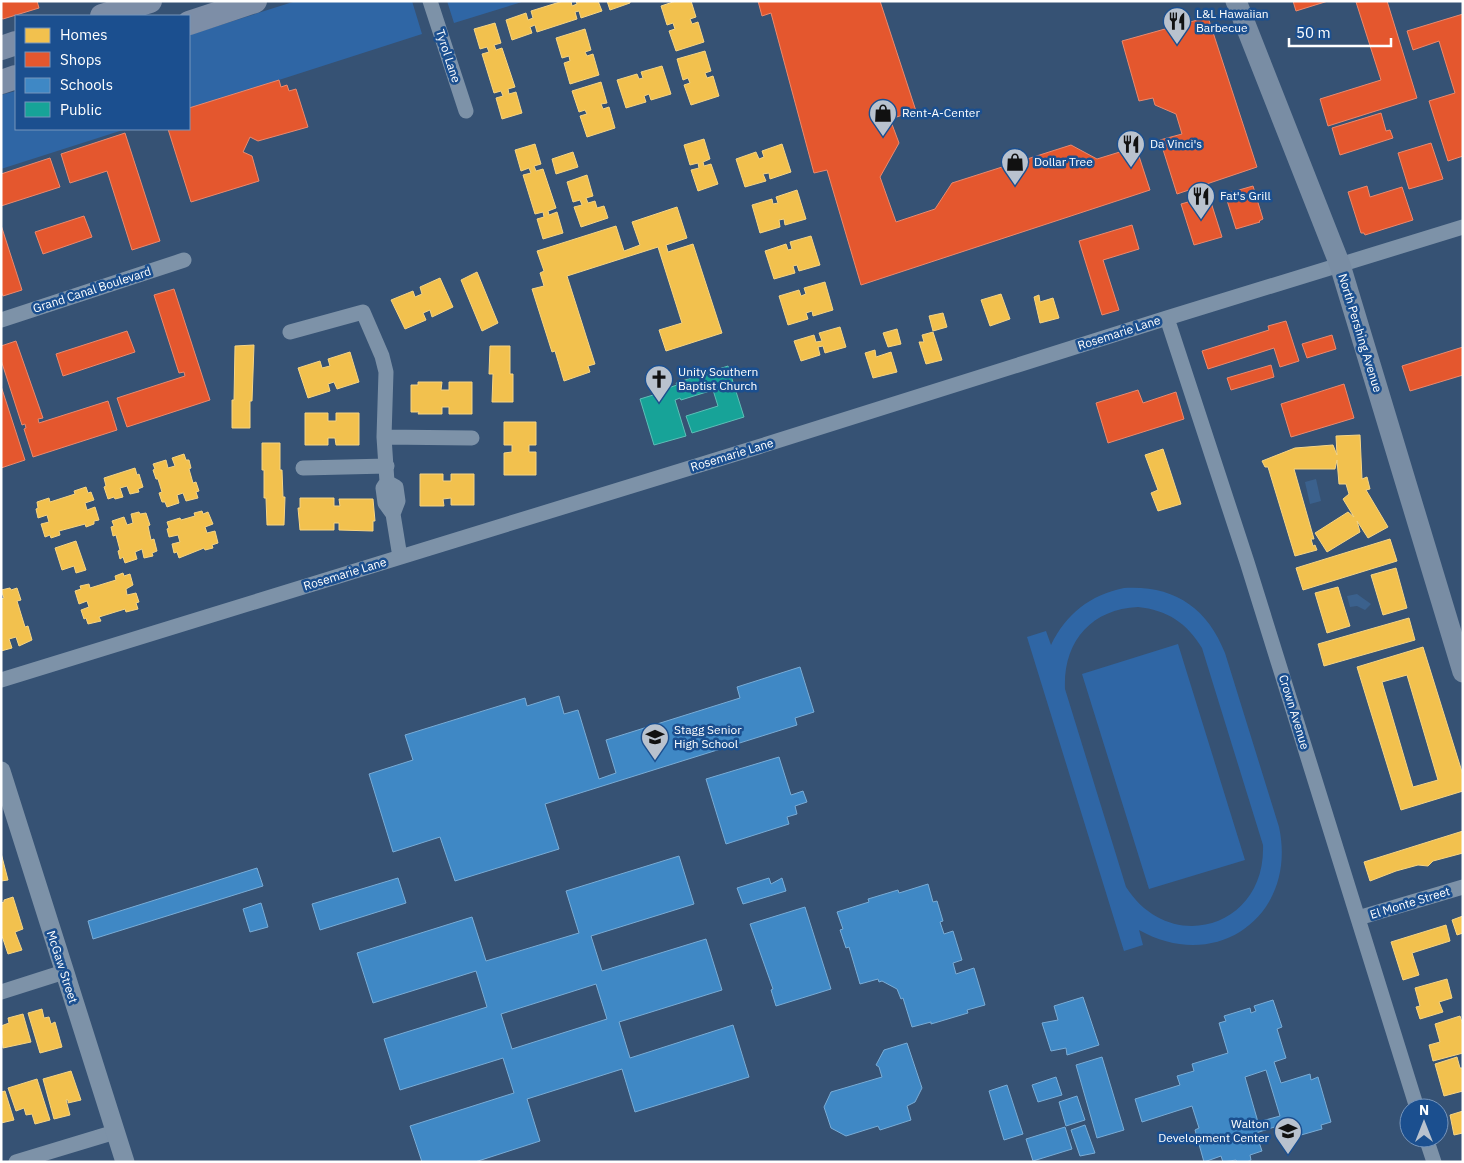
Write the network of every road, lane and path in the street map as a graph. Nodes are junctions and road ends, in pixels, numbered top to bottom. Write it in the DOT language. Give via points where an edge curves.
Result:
graph roads {
  1 [pos="150,1"];
  2 [pos="254,1"];
  3 [pos="430,1"];
  4 [pos="1236,1"];
  5 [pos="105,15"];
  6 [pos="190,22"];
  7 [pos="15,43"];
  8 [pos="1,48"];
  9 [pos="15,77"];
  10 [pos="1,82"];
  11 [pos="466,111"];
  12 [pos="1463,227"];
  13 [pos="184,260"];
  14 [pos="1340,265"];
  15 [pos="1167,318"];
  16 [pos="1,320"];
  17 [pos="290,332"];
  18 [pos="384,438"];
  19 [pos="472,438"];
  20 [pos="386,466"];
  21 [pos="303,468"];
  22 [pos="400,557"];
  23 [pos="1463,672"];
  24 [pos="1,680"];
  25 [pos="1,772"];
  26 [pos="5,798"];
  27 [pos="1463,887"];
  28 [pos="1358,918"];
  29 [pos="64,972"];
  30 [pos="1,992"];
  31 [pos="1414,1098"];
  32 [pos="115,1132"];
  33 [pos="1429,1148"];
  34 [pos="16,1162"];
  35 [pos="125,1162"];
  36 [pos="1434,1162"];
  1 -- 5 [label="main road"];
  2 -- 6 [label="main road"];
  3 -- 11 [label="street, Tyrol Lane"];
  4 -- 14 [label="main road, North Pershing Avenue"];
  7 -- 8 [label="main road"];
  9 -- 10 [label="main road"];
  12 -- 14 [label="street, Rosemarie Lane"];
  13 -- 16 [label="street, Grand Canal Boulevard"];
  14 -- 15 [label="street, Rosemarie Lane"];
  14 -- 23 [label="main road, North Pershing Avenue"];
  15 -- 22 [label="street, Rosemarie Lane"];
  15 -- 28 [label="street, Crown Avenue"];
  17 -- 18 [label="street" via="363,312 386,372"];
  18 -- 19 [label="street"];
  18 -- 20 [label="street"];
  20 -- 21 [label="street"];
  20 -- 22 [label="street" via="388,482 383,488 393,514"];
  22 -- 24 [label="street, Rosemarie Lane"];
  25 -- 26 [label="street, McGaw Street"];
  26 -- 29 [label="street, McGaw Street"];
  27 -- 28 [label="street, El Monte Street"];
  28 -- 31 [label="street, Crown Avenue"];
  29 -- 30 [label="street"];
  29 -- 32 [label="street, McGaw Street"];
  32 -- 34 [label="street"];
  32 -- 35 [label="street, McGaw Street"];
  33 -- 36 [label="street"];
}
